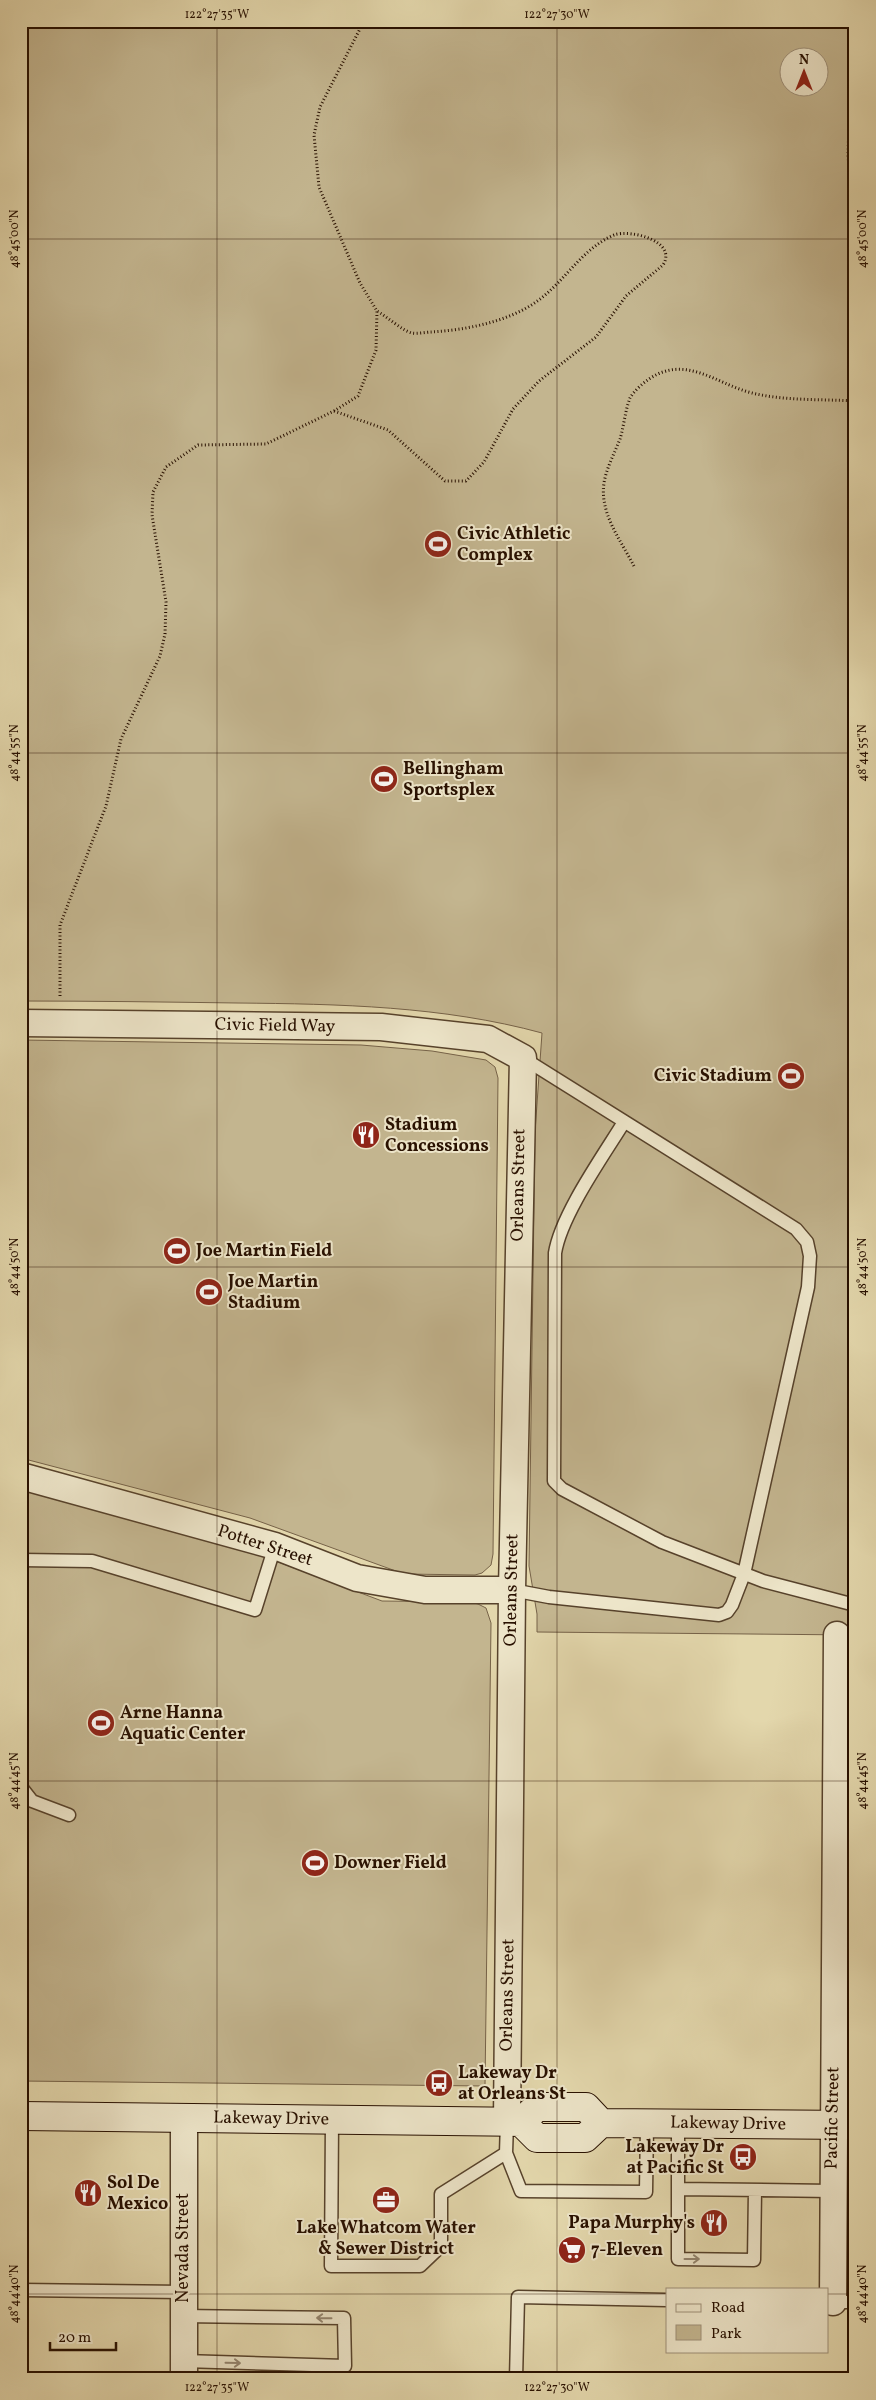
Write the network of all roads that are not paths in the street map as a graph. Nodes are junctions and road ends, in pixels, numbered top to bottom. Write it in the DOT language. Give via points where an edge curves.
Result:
graph roads {
  1 [pos="21,1023"];
  2 [pos="523,1058"];
  3 [pos="624,1122"];
  4 [pos="21,1476"];
  5 [pos="275,1546"];
  6 [pos="21,1560"];
  7 [pos="744,1574"];
  8 [pos="512,1590"];
  9 [pos="855,1605"];
  10 [pos="837,1635"];
  11 [pos="21,1787"];
  12 [pos="69,1815"];
  13 [pos="844,1970"];
  14 [pos="21,2116"];
  15 [pos="184,2118"];
  16 [pos="332,2120"];
  17 [pos="514,2122"];
  18 [pos="647,2123"];
  19 [pos="678,2124"];
  20 [pos="844,2125"];
  21 [pos="506,2153"];
  22 [pos="678,2190"];
  23 [pos="754,2190"];
  24 [pos="832,2191"];
  25 [pos="21,2290"];
  26 [pos="666,2300"];
  27 [pos="838,2302"];
  28 [pos="183,2304"];
  29 [pos="184,2370"];
  30 [pos="516,2379"];
  1 -- 2 [label="street, Civic Field Way" via="381,1027 488,1040"];
  2 -- 3 [label="lane"];
  2 -- 8 [label="street, Orleans Street"];
  3 -- 7 [label="lane" via="796,1229 807,1242 810,1256 808,1287"];
  3 -- 7 [label="lane" via="568,1217 555,1252 554,1482 662,1542"];
  4 -- 5 [label="street, Potter Street"];
  5 -- 6 [label="lane" via="254,1610 92,1561"];
  5 -- 8 [label="street, Potter Street" via="367,1580 425,1590"];
  7 -- 8 [label="lane" via="732,1605 719,1615 549,1597"];
  7 -- 9 [label="lane"];
  8 -- 17 [label="street, Orleans Street"];
  10 -- 13 [label="street, Pacific Street"];
  11 -- 12 [label="lane" via="32,1802"];
  13 -- 20 [label="street, Pacific Street"];
  14 -- 15 [label="main road, Lakeway Drive"];
  15 -- 16 [label="main road, Lakeway Drive"];
  15 -- 28 [label="street, Nevada Street"];
  16 -- 17 [label="main road, Lakeway Drive"];
  16 -- 21 [label="lane" via="331,2266 420,2266 441,2246 441,2194"];
  17 -- 18 [label="main road, Lakeway Drive" via="537,2107 586,2107 601,2123"];
  17 -- 21 [label="lane"];
  18 -- 19 [label="main road, Lakeway Drive"];
  18 -- 21 [label="lane" via="646,2192 521,2191"];
  19 -- 20 [label="main road, Lakeway Drive"];
  19 -- 22 [label="lane"];
  20 -- 24 [label="street, Pacific Street"];
  22 -- 23 [label="lane"];
  22 -- 23 [label="lane, one-way" via="678,2259 754,2260"];
  23 -- 24 [label="lane"];
  24 -- 27 [label="street, Pacific Street"];
  25 -- 28 [label="lane"];
  26 -- 30 [label="lane" via="518,2298"];
  28 -- 29 [label="street, Nevada Street"];
  29 -- 28 [label="lane, one-way" via="345,2366 344,2318"];
}
